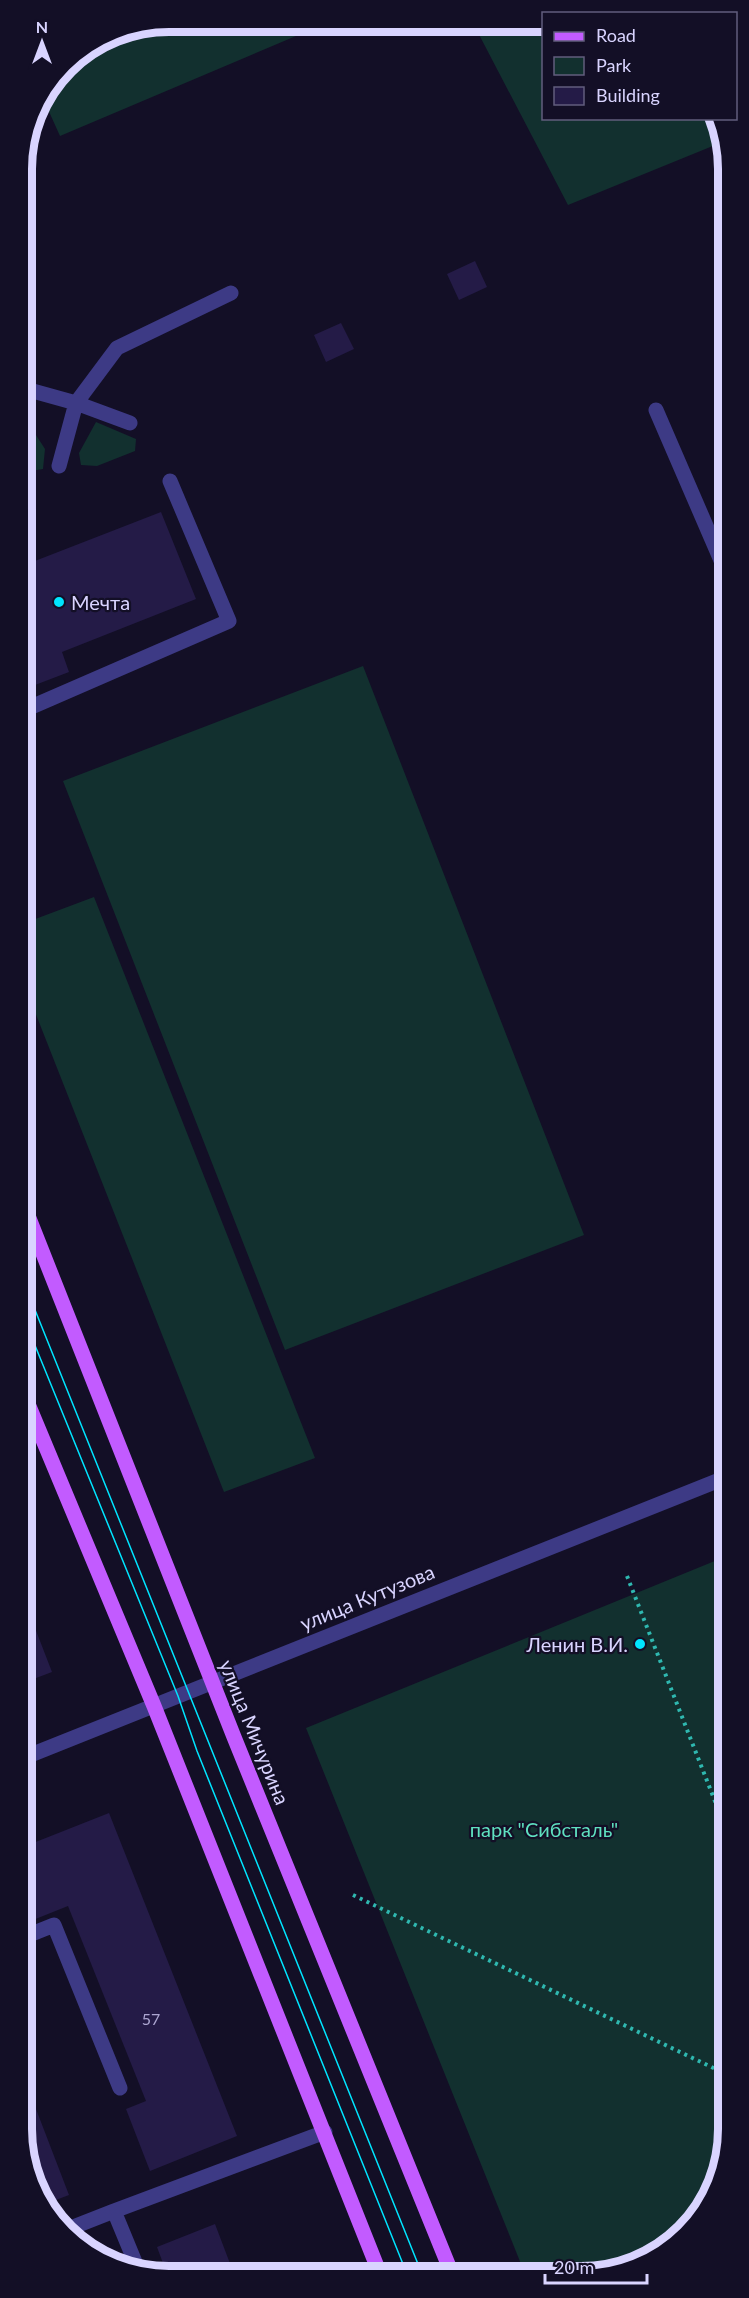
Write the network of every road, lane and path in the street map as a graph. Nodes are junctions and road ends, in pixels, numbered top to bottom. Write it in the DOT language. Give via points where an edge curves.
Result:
graph roads {
  1 [pos="231,293"];
  2 [pos="32,391"];
  3 [pos="76,403"];
  4 [pos="656,410"];
  5 [pos="130,423"];
  6 [pos="59,466"];
  7 [pos="170,481"];
  8 [pos="718,553"];
  9 [pos="32,707"];
  10 [pos="32,1226"];
  11 [pos="32,1414"];
  12 [pos="717,1481"];
  13 [pos="627,1576"];
  14 [pos="213,1682"];
  15 [pos="154,1706"];
  16 [pos="32,1754"];
  17 [pos="717,1807"];
  18 [pos="353,1894"];
  19 [pos="32,1934"];
  20 [pos="717,2070"];
  21 [pos="120,2088"];
  22 [pos="325,2132"];
  23 [pos="114,2211"];
  24 [pos="73,2227"];
  25 [pos="135,2262"];
  26 [pos="377,2266"];
  27 [pos="449,2266"];
  1 -- 3 [label="street" via="117,348"];
  2 -- 3 [label="street"];
  3 -- 5 [label="street"];
  3 -- 6 [label="street"];
  4 -- 8 [label="street"];
  7 -- 9 [label="street" via="229,621"];
  10 -- 14 [label="main road, улица Мичурина"];
  11 -- 15 [label="main road"];
  12 -- 14 [label="street, улица Кутузова"];
  13 -- 17 [label="path"];
  14 -- 15 [label="street, улица Кутузова"];
  14 -- 27 [label="main road, улица Мичурина"];
  15 -- 16 [label="street, улица Кутузова"];
  15 -- 22 [label="main road"];
  18 -- 20 [label="path"];
  19 -- 21 [label="street" via="54,1925"];
  22 -- 23 [label="street"];
  22 -- 26 [label="main road"];
  23 -- 24 [label="street"];
  23 -- 25 [label="street"];
}
